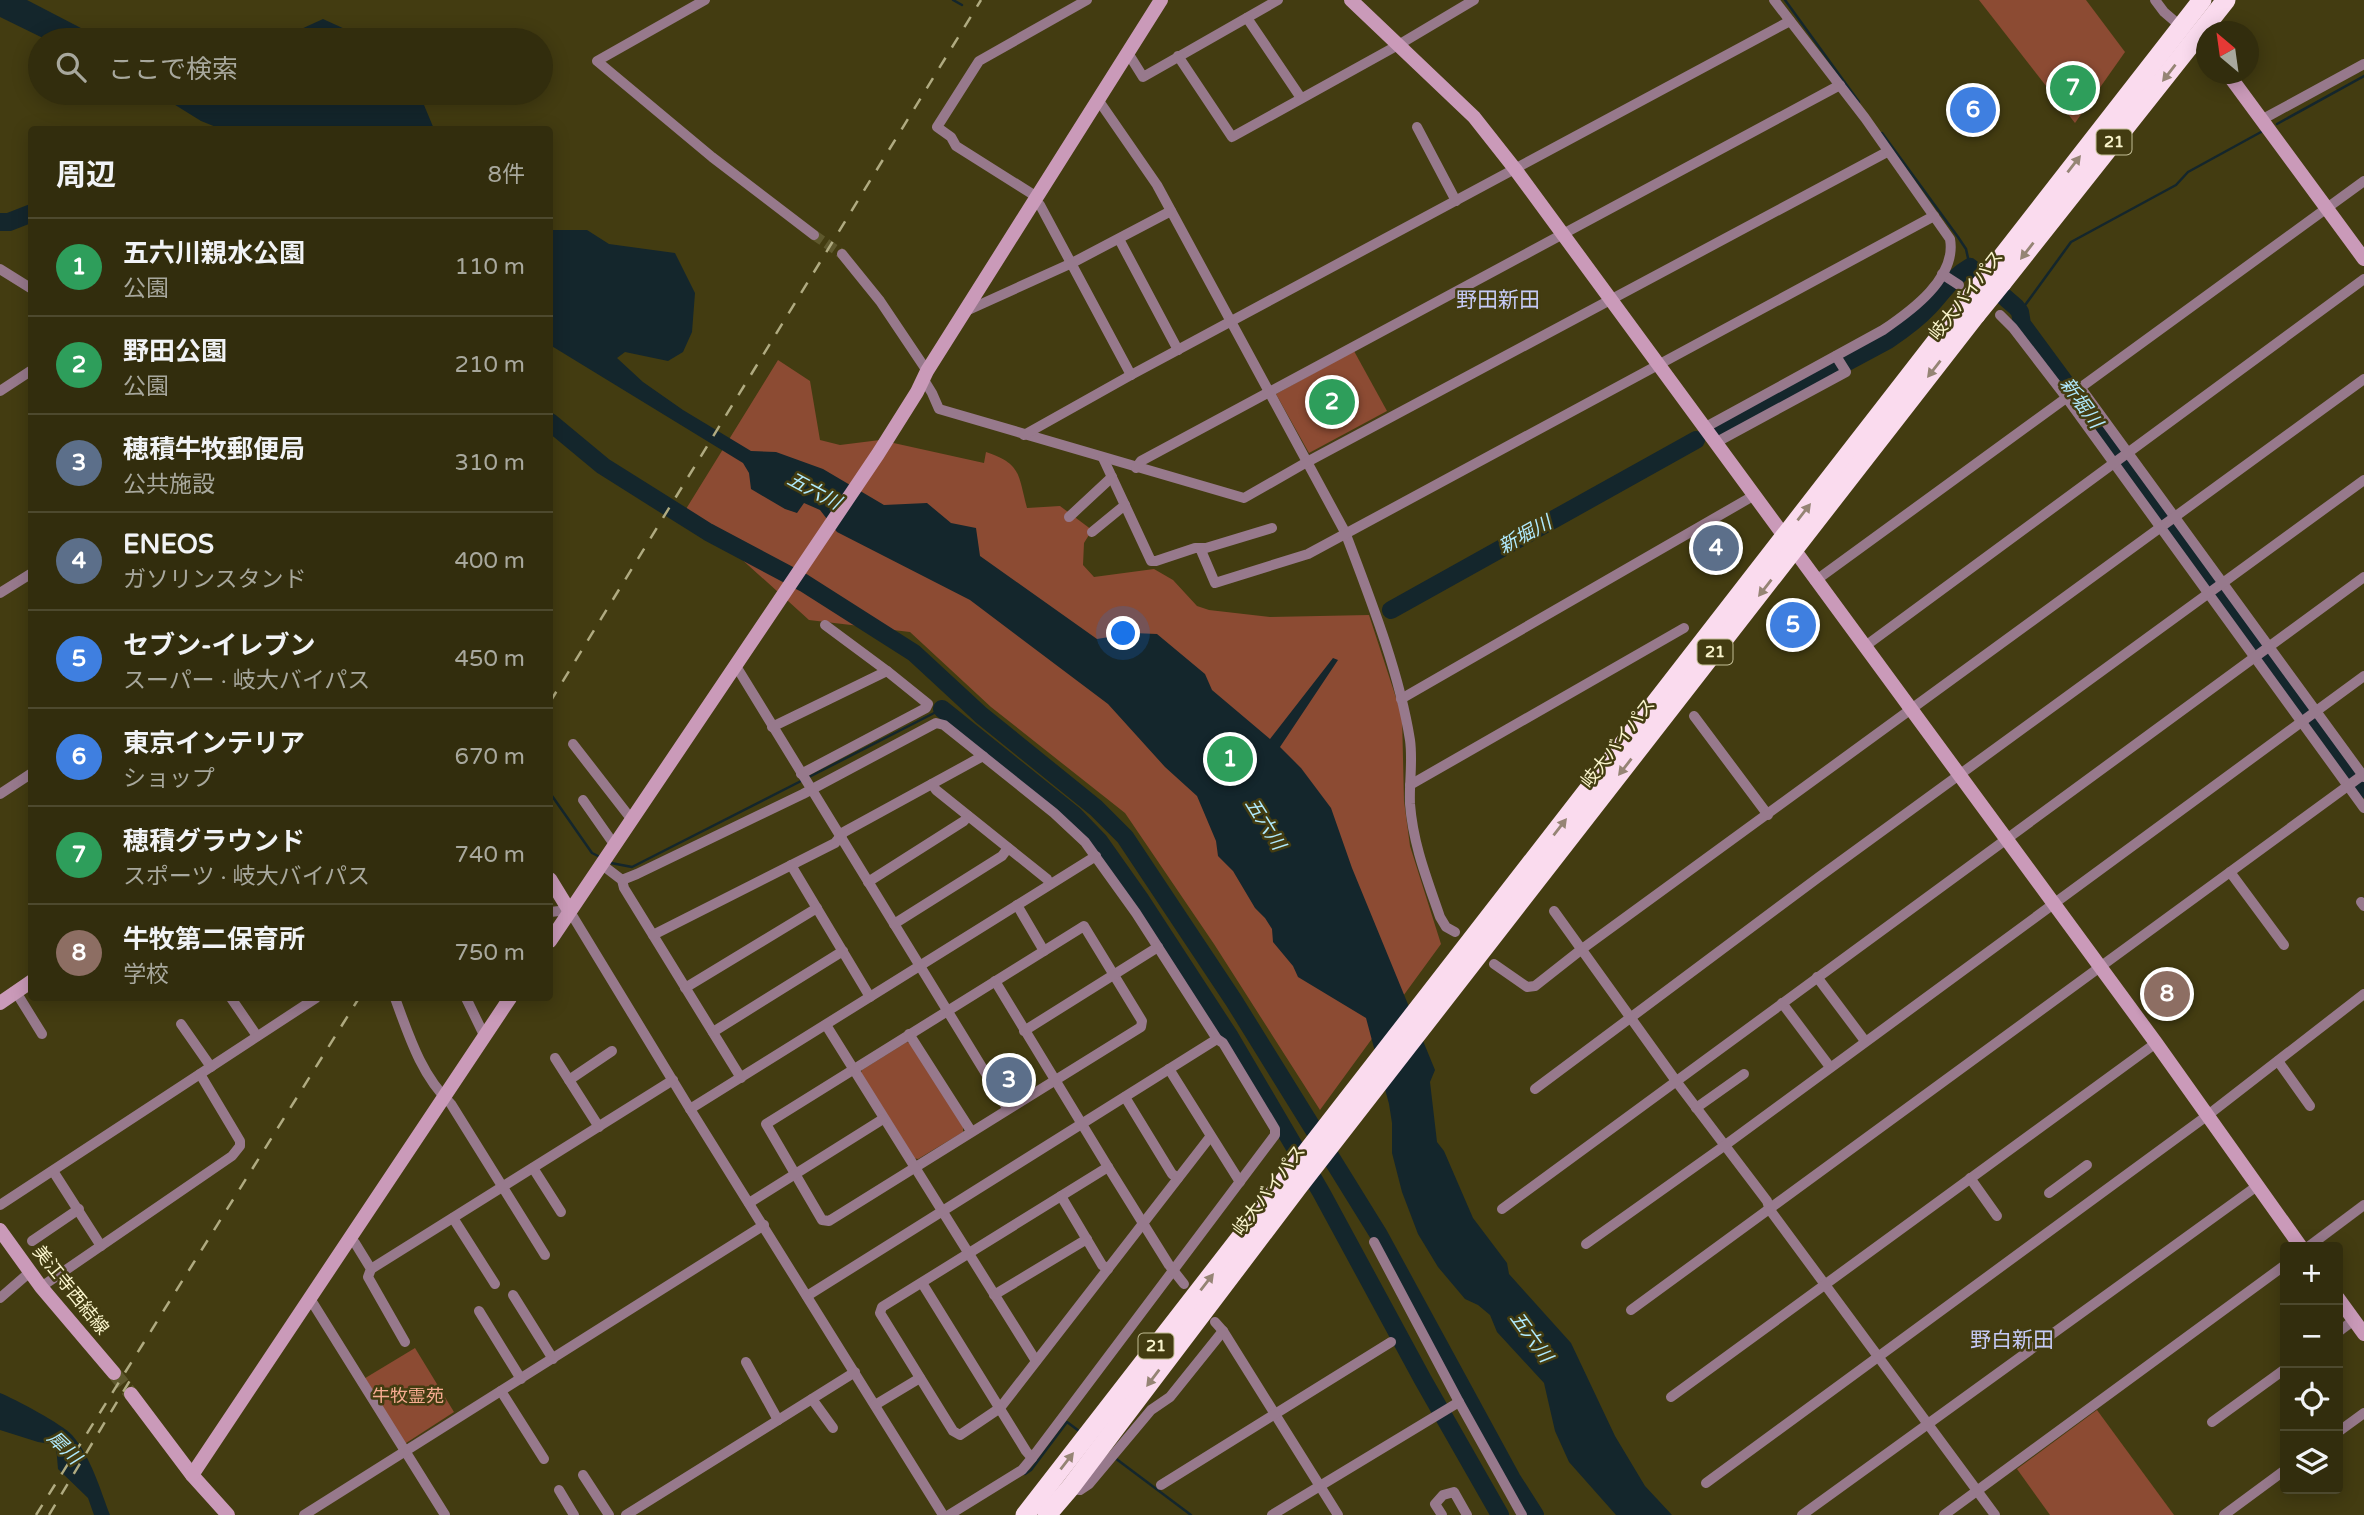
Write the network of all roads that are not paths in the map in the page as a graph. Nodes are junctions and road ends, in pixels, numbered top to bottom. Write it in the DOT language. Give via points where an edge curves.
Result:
graph roads {
  1 [pos="705,0"];
  2 [pos="1087,0"];
  3 [pos="1161,0"];
  4 [pos="1278,0"];
  5 [pos="1351,0"];
  6 [pos="1474,0"];
  7 [pos="1774,0"];
  8 [pos="2154,0"];
  9 [pos="2203,0"];
  10 [pos="2226,0"];
  11 [pos="1247,18"];
  12 [pos="1790,21"];
  13 [pos="2195,37"];
  14 [pos="1400,44"];
  15 [pos="1128,53"];
  16 [pos="1178,56"];
  17 [pos="2364,64"];
  18 [pos="2236,84"];
  19 [pos="1840,85"];
  20 [pos="1301,98"];
  21 [pos="1100,101"];
  22 [pos="2263,119"];
  23 [pos="1417,127"];
  24 [pos="1887,152"];
  25 [pos="1515,169"];
  26 [pos="2364,181"];
  27 [pos="1036,199"];
  28 [pos="1456,201"];
  29 [pos="2327,208"];
  30 [pos="1171,211"];
  31 [pos="1934,216"];
  32 [pos="1562,234"];
  33 [pos="814,235"];
  34 [pos="1119,239"];
  35 [pos="842,254"];
  36 [pos="2364,259"];
  37 [pos="1072,263"];
  38 [pos="0,269"];
  39 [pos="1944,275"];
  40 [pos="2364,279"];
  41 [pos="1959,285"];
  42 [pos="28,286"];
  43 [pos="1609,300"];
  44 [pos="964,312"];
  45 [pos="2000,315"];
  46 [pos="1231,321"];
  47 [pos="1178,350"];
  48 [pos="1836,356"];
  49 [pos="1656,364"];
  50 [pos="28,373"];
  51 [pos="925,375"];
  52 [pos="1131,375"];
  53 [pos="2364,379"];
  54 [pos="0,391"];
  55 [pos="2073,392"];
  56 [pos="1269,393"];
  57 [pos="1704,428"];
  58 [pos="1024,435"];
  59 [pos="1715,443"];
  60 [pos="1103,458"];
  61 [pos="2120,458"];
  62 [pos="1307,462"];
  63 [pos="1136,467"];
  64 [pos="1112,477"];
  65 [pos="2364,480"];
  66 [pos="1753,496"];
  67 [pos="1125,505"];
  68 [pos="1069,517"];
  69 [pos="2167,522"];
  70 [pos="1272,528"];
  71 [pos="1092,532"];
  72 [pos="1345,532"];
  73 [pos="1790,543"];
  74 [pos="1200,548"];
  75 [pos="28,576"];
  76 [pos="2364,577"];
  77 [pos="1815,581"];
  78 [pos="2216,589"];
  79 [pos="0,593"];
  80 [pos="825,625"];
  81 [pos="1684,628"];
  82 [pos="1864,647"];
  83 [pos="2262,652"];
  84 [pos="736,666"];
  85 [pos="887,671"];
  86 [pos="2364,676"];
  87 [pos="1401,699"];
  88 [pos="1912,709"];
  89 [pos="1694,716"];
  90 [pos="2309,717"];
  91 [pos="772,727"];
  92 [pos="573,744"];
  93 [pos="983,756"];
  94 [pos="801,774"];
  95 [pos="1959,775"];
  96 [pos="28,776"];
  97 [pos="2358,779"];
  98 [pos="932,784"];
  99 [pos="1410,785"];
  100 [pos="810,790"];
  101 [pos="0,794"];
  102 [pos="583,800"];
  103 [pos="2364,808"];
  104 [pos="1769,815"];
  105 [pos="968,816"];
  106 [pos="632,821"];
  107 [pos="840,837"];
  108 [pos="2006,839"];
  109 [pos="616,843"];
  110 [pos="1008,848"];
  111 [pos="1096,856"];
  112 [pos="601,864"];
  113 [pos="791,865"];
  114 [pos="2230,872"];
  115 [pos="622,880"];
  116 [pos="868,882"];
  117 [pos="553,884"];
  118 [pos="1050,884"];
  119 [pos="2053,904"];
  120 [pos="1017,905"];
  121 [pos="817,908"];
  122 [pos="569,910"];
  123 [pos="1554,911"];
  124 [pos="553,912"];
  125 [pos="894,924"];
  126 [pos="1455,932"];
  127 [pos="653,935"];
  128 [pos="553,936"];
  129 [pos="2284,945"];
  130 [pos="1158,947"];
  131 [pos="1582,949"];
  132 [pos="843,951"];
  133 [pos="1044,951"];
  134 [pos="1494,964"];
  135 [pos="919,966"];
  136 [pos="2100,968"];
  137 [pos="1113,975"];
  138 [pos="1817,977"];
  139 [pos="995,981"];
  140 [pos="28,984"];
  141 [pos="685,988"];
  142 [pos="16,992"];
  143 [pos="2364,994"];
  144 [pos="870,997"];
  145 [pos="233,1001"];
  146 [pos="311,1001"];
  147 [pos="396,1001"];
  148 [pos="467,1001"];
  149 [pos="508,1001"];
  150 [pos="0,1003"];
  151 [pos="1783,1003"];
  152 [pos="947,1011"];
  153 [pos="1630,1016"];
  154 [pos="181,1024"];
  155 [pos="826,1025"];
  156 [pos="1024,1031"];
  157 [pos="713,1032"];
  158 [pos="42,1034"];
  159 [pos="909,1034"];
  160 [pos="484,1035"];
  161 [pos="257,1036"];
  162 [pos="1217,1039"];
  163 [pos="1865,1041"];
  164 [pos="2155,1042"];
  165 [pos="612,1051"];
  166 [pos="555,1058"];
  167 [pos="2278,1061"];
  168 [pos="211,1067"];
  169 [pos="1830,1067"];
  170 [pos="1169,1069"];
  171 [pos="853,1070"];
  172 [pos="200,1074"];
  173 [pos="1744,1074"];
  174 [pos="741,1078"];
  175 [pos="1054,1079"];
  176 [pos="569,1080"];
  177 [pos="673,1080"];
  178 [pos="1676,1081"];
  179 [pos="1535,1089"];
  180 [pos="444,1097"];
  181 [pos="1125,1097"];
  182 [pos="2310,1107"];
  183 [pos="1007,1108"];
  184 [pos="1696,1108"];
  185 [pos="690,1109"];
  186 [pos="2208,1115"];
  187 [pos="883,1119"];
  188 [pos="1081,1124"];
  189 [pos="599,1126"];
  190 [pos="971,1131"];
  191 [pos="1210,1137"];
  192 [pos="1724,1146"];
  193 [pos="2087,1164"];
  194 [pos="913,1167"];
  195 [pos="1108,1167"];
  196 [pos="533,1168"];
  197 [pos="53,1171"];
  198 [pos="794,1174"];
  199 [pos="1178,1178"];
  200 [pos="1970,1178"];
  201 [pos="1240,1182"];
  202 [pos="1293,1183"];
  203 [pos="503,1186"];
  204 [pos="2257,1186"];
  205 [pos="2049,1193"];
  206 [pos="1061,1196"];
  207 [pos="749,1203"];
  208 [pos="0,1205"];
  209 [pos="2364,1205"];
  210 [pos="79,1209"];
  211 [pos="1502,1209"];
  212 [pos="1770,1210"];
  213 [pos="561,1212"];
  214 [pos="941,1212"];
  215 [pos="1997,1216"];
  216 [pos="453,1218"];
  217 [pos="1143,1224"];
  218 [pos="764,1226"];
  219 [pos="0,1230"];
  220 [pos="349,1238"];
  221 [pos="1087,1239"];
  222 [pos="32,1241"];
  223 [pos="1374,1242"];
  224 [pos="2297,1242"];
  225 [pos="2315,1242"];
  226 [pos="1586,1244"];
  227 [pos="101,1246"];
  228 [pos="967,1254"];
  229 [pos="545,1255"];
  230 [pos="370,1269"];
  231 [pos="1108,1269"];
  232 [pos="2280,1269"];
  233 [pos="1173,1271"];
  234 [pos="30,1272"];
  235 [pos="922,1283"];
  236 [pos="495,1284"];
  237 [pos="1184,1284"];
  238 [pos="1825,1284"];
  239 [pos="41,1287"];
  240 [pos="513,1295"];
  241 [pos="994,1295"];
  242 [pos="807,1296"];
  243 [pos="309,1297"];
  244 [pos="0,1298"];
  245 [pos="2343,1305"];
  246 [pos="1631,1310"];
  247 [pos="479,1311"];
  248 [pos="2354,1320"];
  249 [pos="2343,1328"];
  250 [pos="2364,1334"];
  251 [pos="405,1342"];
  252 [pos="1391,1342"];
  253 [pos="1879,1356"];
  254 [pos="553,1359"];
  255 [pos="1036,1361"];
  256 [pos="746,1362"];
  257 [pos="855,1372"];
  258 [pos="114,1373"];
  259 [pos="2280,1373"];
  260 [pos="920,1378"];
  261 [pos="521,1379"];
  262 [pos="501,1391"];
  263 [pos="131,1394"];
  264 [pos="1671,1397"];
  265 [pos="812,1399"];
  266 [pos="1459,1402"];
  267 [pos="875,1405"];
  268 [pos="1000,1408"];
  269 [pos="2364,1413"];
  270 [pos="1275,1415"];
  271 [pos="778,1420"];
  272 [pos="2211,1422"];
  273 [pos="1928,1425"];
  274 [pos="833,1428"];
  275 [pos="2339,1431"];
  276 [pos="404,1451"];
  277 [pos="1032,1458"];
  278 [pos="544,1459"];
  279 [pos="2280,1474"];
  280 [pos="192,1475"];
  281 [pos="583,1475"];
  282 [pos="1706,1483"];
  283 [pos="1161,1485"];
  284 [pos="1320,1485"];
  285 [pos="1070,1488"];
  286 [pos="559,1490"];
  287 [pos="1977,1491"];
  288 [pos="228,1515"];
  289 [pos="304,1515"];
  290 [pos="445,1515"];
  291 [pos="574,1515"];
  292 [pos="609,1515"];
  293 [pos="626,1515"];
  294 [pos="946,1515"];
  295 [pos="1025,1515"];
  296 [pos="1047,1515"];
  297 [pos="1272,1515"];
  298 [pos="1338,1515"];
  299 [pos="1442,1515"];
  300 [pos="1467,1515"];
  301 [pos="1522,1515"];
  302 [pos="1802,1515"];
  303 [pos="1944,1515"];
  304 [pos="1995,1515"];
  305 [pos="2224,1515"];
  1 -- 33 [label="street" via="597,61"];
  2 -- 27 [label="street" via="979,61 937,127 951,136 956,146"];
  3 -- 15 [label="street"];
  4 -- 11 [label="street"];
  5 -- 14 [label="street"];
  6 -- 14 [label="street"];
  7 -- 12 [label="street"];
  8 -- 13 [label="street"];
  9 -- 13 [label="highway, 岐大バイパス / 21"];
  10 -- 13 [label="highway, 岐大バイパス / 21"];
  11 -- 16 [label="street"];
  11 -- 20 [label="street"];
  12 -- 19 [label="street"];
  12 -- 25 [label="street"];
  13 -- 73 [label="highway, 岐大バイパス / 21, bridge" via="1994,280"];
  14 -- 20 [label="street"];
  14 -- 25 [label="street" via="1474,117"];
  15 -- 16 [label="street" via="1143,77"];
  15 -- 21 [label="street"];
  16 -- 20 [label="street" via="1231,137"];
  17 -- 22 [label="street"];
  18 -- 22 [label="street"];
  19 -- 24 [label="street"];
  19 -- 32 [label="street"];
  21 -- 27 [label="street"];
  21 -- 30 [label="street"];
  22 -- 29 [label="street"];
  23 -- 28 [label="street"];
  24 -- 31 [label="street"];
  24 -- 43 [label="street"];
  25 -- 28 [label="street"];
  25 -- 32 [label="street"];
  26 -- 29 [label="street"];
  27 -- 37 [label="street"];
  27 -- 44 [label="street"];
  28 -- 46 [label="street"];
  29 -- 36 [label="street"];
  29 -- 55 [label="street"];
  30 -- 34 [label="street"];
  30 -- 46 [label="street"];
  31 -- 39 [label="street" via="1950,239 1952,251"];
  31 -- 49 [label="street"];
  32 -- 43 [label="street"];
  32 -- 56 [label="street"];
  34 -- 37 [label="street"];
  34 -- 47 [label="street"];
  35 -- 51 [label="street" via="880,301"];
  37 -- 44 [label="street"];
  37 -- 52 [label="street"];
  38 -- 42 [label="street"];
  39 -- 41 [label="street"];
  39 -- 48 [label="street" via="1903,317"];
  40 -- 61 [label="street"];
  43 -- 49 [label="street"];
  43 -- 62 [label="street"];
  44 -- 51 [label="street"];
  45 -- 55 [label="street"];
  46 -- 47 [label="street"];
  46 -- 56 [label="street"];
  47 -- 52 [label="street"];
  48 -- 57 [label="street"];
  48 -- 59 [label="street" via="1846,372"];
  49 -- 57 [label="street"];
  49 -- 72 [label="street"];
  50 -- 54 [label="street"];
  51 -- 58 [label="street" via="939,409"];
  51 -- 84 [label="street" via="878,454"];
  52 -- 58 [label="street"];
  53 -- 69 [label="street"];
  55 -- 61 [label="street"];
  55 -- 61 [label="street"];
  55 -- 77 [label="street"];
  56 -- 62 [label="street"];
  56 -- 63 [label="street"];
  57 -- 59 [label="street"];
  58 -- 60 [label="street"];
  59 -- 66 [label="street"];
  60 -- 63 [label="street"];
  60 -- 64 [label="street"];
  61 -- 69 [label="street"];
  61 -- 69 [label="street"];
  61 -- 82 [label="street"];
  62 -- 63 [label="street" via="1244,498"];
  62 -- 72 [label="street"];
  64 -- 67 [label="street"];
  64 -- 68 [label="street"];
  65 -- 78 [label="street"];
  66 -- 73 [label="street"];
  66 -- 87 [label="street"];
  67 -- 71 [label="street"];
  67 -- 74 [label="street" via="1151,561"];
  69 -- 78 [label="street"];
  69 -- 78 [label="street"];
  69 -- 88 [label="street"];
  70 -- 74 [label="street"];
  72 -- 74 [label="street" via="1308,554 1215,583"];
  72 -- 87 [label="street"];
  73 -- 77 [label="street"];
  73 -- 202 [label="highway, 岐大バイパス / 21"];
  75 -- 79 [label="street"];
  76 -- 83 [label="street"];
  77 -- 82 [label="street"];
  78 -- 83 [label="street"];
  78 -- 83 [label="street"];
  78 -- 95 [label="street"];
  80 -- 85 [label="street"];
  81 -- 99 [label="street"];
  82 -- 88 [label="street"];
  83 -- 90 [label="street"];
  83 -- 90 [label="street"];
  83 -- 108 [label="street"];
  84 -- 91 [label="street"];
  84 -- 106 [label="street"];
  85 -- 91 [label="street"];
  85 -- 94 [label="street" via="928,704 926,708"];
  86 -- 90 [label="street"];
  87 -- 99 [label="street" via="1411,743"];
  88 -- 95 [label="street"];
  88 -- 104 [label="street"];
  89 -- 104 [label="street"];
  90 -- 97 [label="street"];
  90 -- 97 [label="street"];
  90 -- 119 [label="street"];
  91 -- 94 [label="street"];
  92 -- 106 [label="street"];
  93 -- 98 [label="street"];
  93 -- 100 [label="street" via="936,723"];
  93 -- 111 [label="street" via="1054,813"];
  94 -- 100 [label="street"];
  95 -- 108 [label="street"];
  95 -- 153 [label="street"];
  96 -- 101 [label="street"];
  97 -- 103 [label="street"];
  97 -- 114 [label="street"];
  98 -- 105 [label="street"];
  98 -- 107 [label="street"];
  99 -- 126 [label="street" via="1420,861 1440,917"];
  100 -- 107 [label="street"];
  100 -- 115 [label="street"];
  102 -- 109 [label="street"];
  104 -- 131 [label="street"];
  105 -- 110 [label="street"];
  105 -- 116 [label="street"];
  106 -- 109 [label="street"];
  107 -- 113 [label="street"];
  107 -- 116 [label="street"];
  108 -- 119 [label="street"];
  108 -- 138 [label="street"];
  109 -- 112 [label="street"];
  110 -- 118 [label="street"];
  110 -- 125 [label="street"];
  111 -- 118 [label="street"];
  111 -- 130 [label="street"];
  112 -- 115 [label="street"];
  112 -- 122 [label="street"];
  113 -- 121 [label="street"];
  113 -- 127 [label="street"];
  114 -- 129 [label="street"];
  114 -- 136 [label="street"];
  115 -- 127 [label="street"];
  116 -- 125 [label="street"];
  117 -- 122 [label="street"];
  118 -- 120 [label="street"];
  119 -- 136 [label="street"];
  119 -- 163 [label="street"];
  120 -- 133 [label="street"];
  120 -- 135 [label="street"];
  121 -- 132 [label="street"];
  121 -- 141 [label="street"];
  122 -- 124 [label="street"];
  122 -- 128 [label="street"];
  122 -- 177 [label="street"];
  123 -- 131 [label="street"];
  125 -- 135 [label="street"];
  127 -- 141 [label="street"];
  130 -- 137 [label="street"];
  130 -- 162 [label="street"];
  131 -- 134 [label="street" via="1535,986 1527,987"];
  131 -- 153 [label="street"];
  132 -- 144 [label="street"];
  132 -- 157 [label="street"];
  133 -- 137 [label="street" via="1084,926"];
  133 -- 139 [label="street"];
  135 -- 144 [label="street"];
  135 -- 152 [label="street"];
  136 -- 164 [label="street"];
  136 -- 212 [label="street"];
  137 -- 156 [label="street"];
  137 -- 175 [label="street" via="1142,1021 1141,1027"];
  138 -- 151 [label="street"];
  138 -- 163 [label="street"];
  139 -- 152 [label="street"];
  139 -- 156 [label="street"];
  140 -- 142 [label="street"];
  141 -- 157 [label="street"];
  142 -- 150 [label="street"];
  142 -- 158 [label="street"];
  143 -- 167 [label="street"];
  144 -- 155 [label="street"];
  145 -- 161 [label="street"];
  146 -- 161 [label="street"];
  147 -- 180 [label="street" via="416,1054"];
  148 -- 160 [label="street"];
  149 -- 160 [label="street"];
  151 -- 169 [label="street"];
  151 -- 178 [label="street"];
  152 -- 159 [label="street"];
  152 -- 183 [label="street"];
  153 -- 178 [label="street"];
  153 -- 179 [label="street"];
  154 -- 168 [label="street"];
  155 -- 171 [label="street"];
  155 -- 174 [label="street"];
  156 -- 175 [label="street"];
  157 -- 174 [label="street"];
  159 -- 171 [label="street"];
  159 -- 190 [label="street"];
  160 -- 180 [label="street"];
  161 -- 168 [label="street"];
  162 -- 170 [label="street"];
  162 -- 201 [label="street" via="1275,1129"];
  163 -- 169 [label="street"];
  164 -- 186 [label="street"];
  164 -- 200 [label="street"];
  165 -- 176 [label="street"];
  166 -- 176 [label="street"];
  167 -- 182 [label="street"];
  167 -- 186 [label="street"];
  168 -- 172 [label="street"];
  169 -- 192 [label="street"];
  170 -- 181 [label="street"];
  170 -- 191 [label="street"];
  171 -- 187 [label="street"];
  171 -- 198 [label="street" via="766,1124"];
  172 -- 197 [label="street"];
  172 -- 227 [label="street" via="240,1146"];
  173 -- 184 [label="street"];
  174 -- 185 [label="street"];
  175 -- 183 [label="street"];
  175 -- 188 [label="street"];
  176 -- 189 [label="street"];
  177 -- 185 [label="street"];
  177 -- 189 [label="street"];
  178 -- 184 [label="street"];
  178 -- 211 [label="street"];
  180 -- 203 [label="street"];
  180 -- 220 [label="street"];
  181 -- 188 [label="street"];
  181 -- 199 [label="street"];
  183 -- 190 [label="street"];
  184 -- 192 [label="street"];
  185 -- 207 [label="street"];
  186 -- 204 [label="street"];
  186 -- 253 [label="street"];
  187 -- 194 [label="street"];
  187 -- 198 [label="street"];
  188 -- 195 [label="street"];
  188 -- 214 [label="street"];
  189 -- 196 [label="street"];
  190 -- 194 [label="street"];
  191 -- 199 [label="street"];
  191 -- 201 [label="street"];
  192 -- 212 [label="street" via="1768,1200"];
  192 -- 226 [label="street"];
  193 -- 205 [label="street"];
  194 -- 198 [label="street" via="829,1221 822,1220"];
  194 -- 214 [label="street"];
  195 -- 206 [label="street"];
  195 -- 217 [label="street"];
  196 -- 203 [label="street"];
  196 -- 213 [label="street"];
  197 -- 208 [label="street"];
  197 -- 210 [label="street"];
  198 -- 207 [label="street"];
  199 -- 217 [label="street"];
  200 -- 215 [label="street"];
  200 -- 238 [label="street"];
  201 -- 233 [label="street"];
  202 -- 285 [label="highway, 岐大バイパス / 21, one-way"];
  295 -- 202 [label="highway, 岐大バイパス / 21, one-way"];
  203 -- 216 [label="street"];
  203 -- 229 [label="street"];
  204 -- 224 [label="street"];
  204 -- 273 [label="street"];
  206 -- 221 [label="street"];
  206 -- 228 [label="street"];
  207 -- 218 [label="street"];
  209 -- 225 [label="street"];
  210 -- 222 [label="street"];
  210 -- 227 [label="street"];
  212 -- 238 [label="street"];
  212 -- 246 [label="street"];
  214 -- 228 [label="street"];
  214 -- 242 [label="street"];
  216 -- 230 [label="street"];
  216 -- 236 [label="street"];
  217 -- 231 [label="street"];
  217 -- 233 [label="street"];
  218 -- 242 [label="street"];
  218 -- 254 [label="street"];
  219 -- 234 [label="street, 美江寺西結線"];
  220 -- 230 [label="street"];
  220 -- 243 [label="street"];
  221 -- 231 [label="street"];
  221 -- 241 [label="street"];
  223 -- 266 [label="street"];
  227 -- 239 [label="street"];
  228 -- 235 [label="street"];
  228 -- 241 [label="street"];
  230 -- 251 [label="street" via="369,1277"];
  231 -- 255 [label="street"];
  232 -- 287 [label="street"];
  233 -- 237 [label="street"];
  233 -- 277 [label="street"];
  234 -- 239 [label="street, 美江寺西結線"];
  234 -- 244 [label="street"];
  235 -- 260 [label="street" via="882,1307 880,1313"];
  235 -- 268 [label="street"];
  238 -- 253 [label="street"];
  238 -- 264 [label="street"];
  239 -- 258 [label="street, 美江寺西結線"];
  240 -- 254 [label="street"];
  241 -- 255 [label="street"];
  242 -- 257 [label="street"];
  243 -- 276 [label="street"];
  243 -- 280 [label="street"];
  245 -- 248 [label="street"];
  247 -- 261 [label="street"];
  248 -- 249 [label="street"];
  248 -- 250 [label="street"];
  252 -- 270 [label="street"];
  253 -- 273 [label="street"];
  253 -- 282 [label="street"];
  254 -- 261 [label="street"];
  255 -- 268 [label="street"];
  256 -- 271 [label="street"];
  257 -- 265 [label="street"];
  257 -- 267 [label="street"];
  259 -- 272 [label="street"];
  260 -- 267 [label="street"];
  260 -- 268 [label="street" via="960,1435"];
  261 -- 262 [label="street"];
  262 -- 276 [label="street"];
  262 -- 278 [label="street"];
  263 -- 280 [label="street"];
  265 -- 271 [label="street"];
  265 -- 274 [label="street"];
  266 -- 284 [label="street"];
  266 -- 301 [label="street"];
  267 -- 294 [label="street"];
  268 -- 277 [label="street"];
  269 -- 275 [label="street"];
  270 -- 283 [label="street"];
  270 -- 284 [label="street"];
  270 -- 285 [label="street" via="1219,1327 1170,1397 1151,1410 1089,1484 1080,1490"];
  271 -- 293 [label="street"];
  273 -- 287 [label="street"];
  273 -- 302 [label="street"];
  276 -- 289 [label="street"];
  276 -- 290 [label="street"];
  277 -- 294 [label="street" via="1022,1470"];
  279 -- 305 [label="street"];
  280 -- 288 [label="street"];
  281 -- 292 [label="street"];
  284 -- 297 [label="street"];
  284 -- 298 [label="street"];
  285 -- 296 [label="highway, 岐大バイパス / 21"];
  286 -- 291 [label="street"];
  287 -- 303 [label="street"];
  287 -- 304 [label="street"];
  299 -- 300 [label="street" via="1435,1504 1454,1492"];
}
